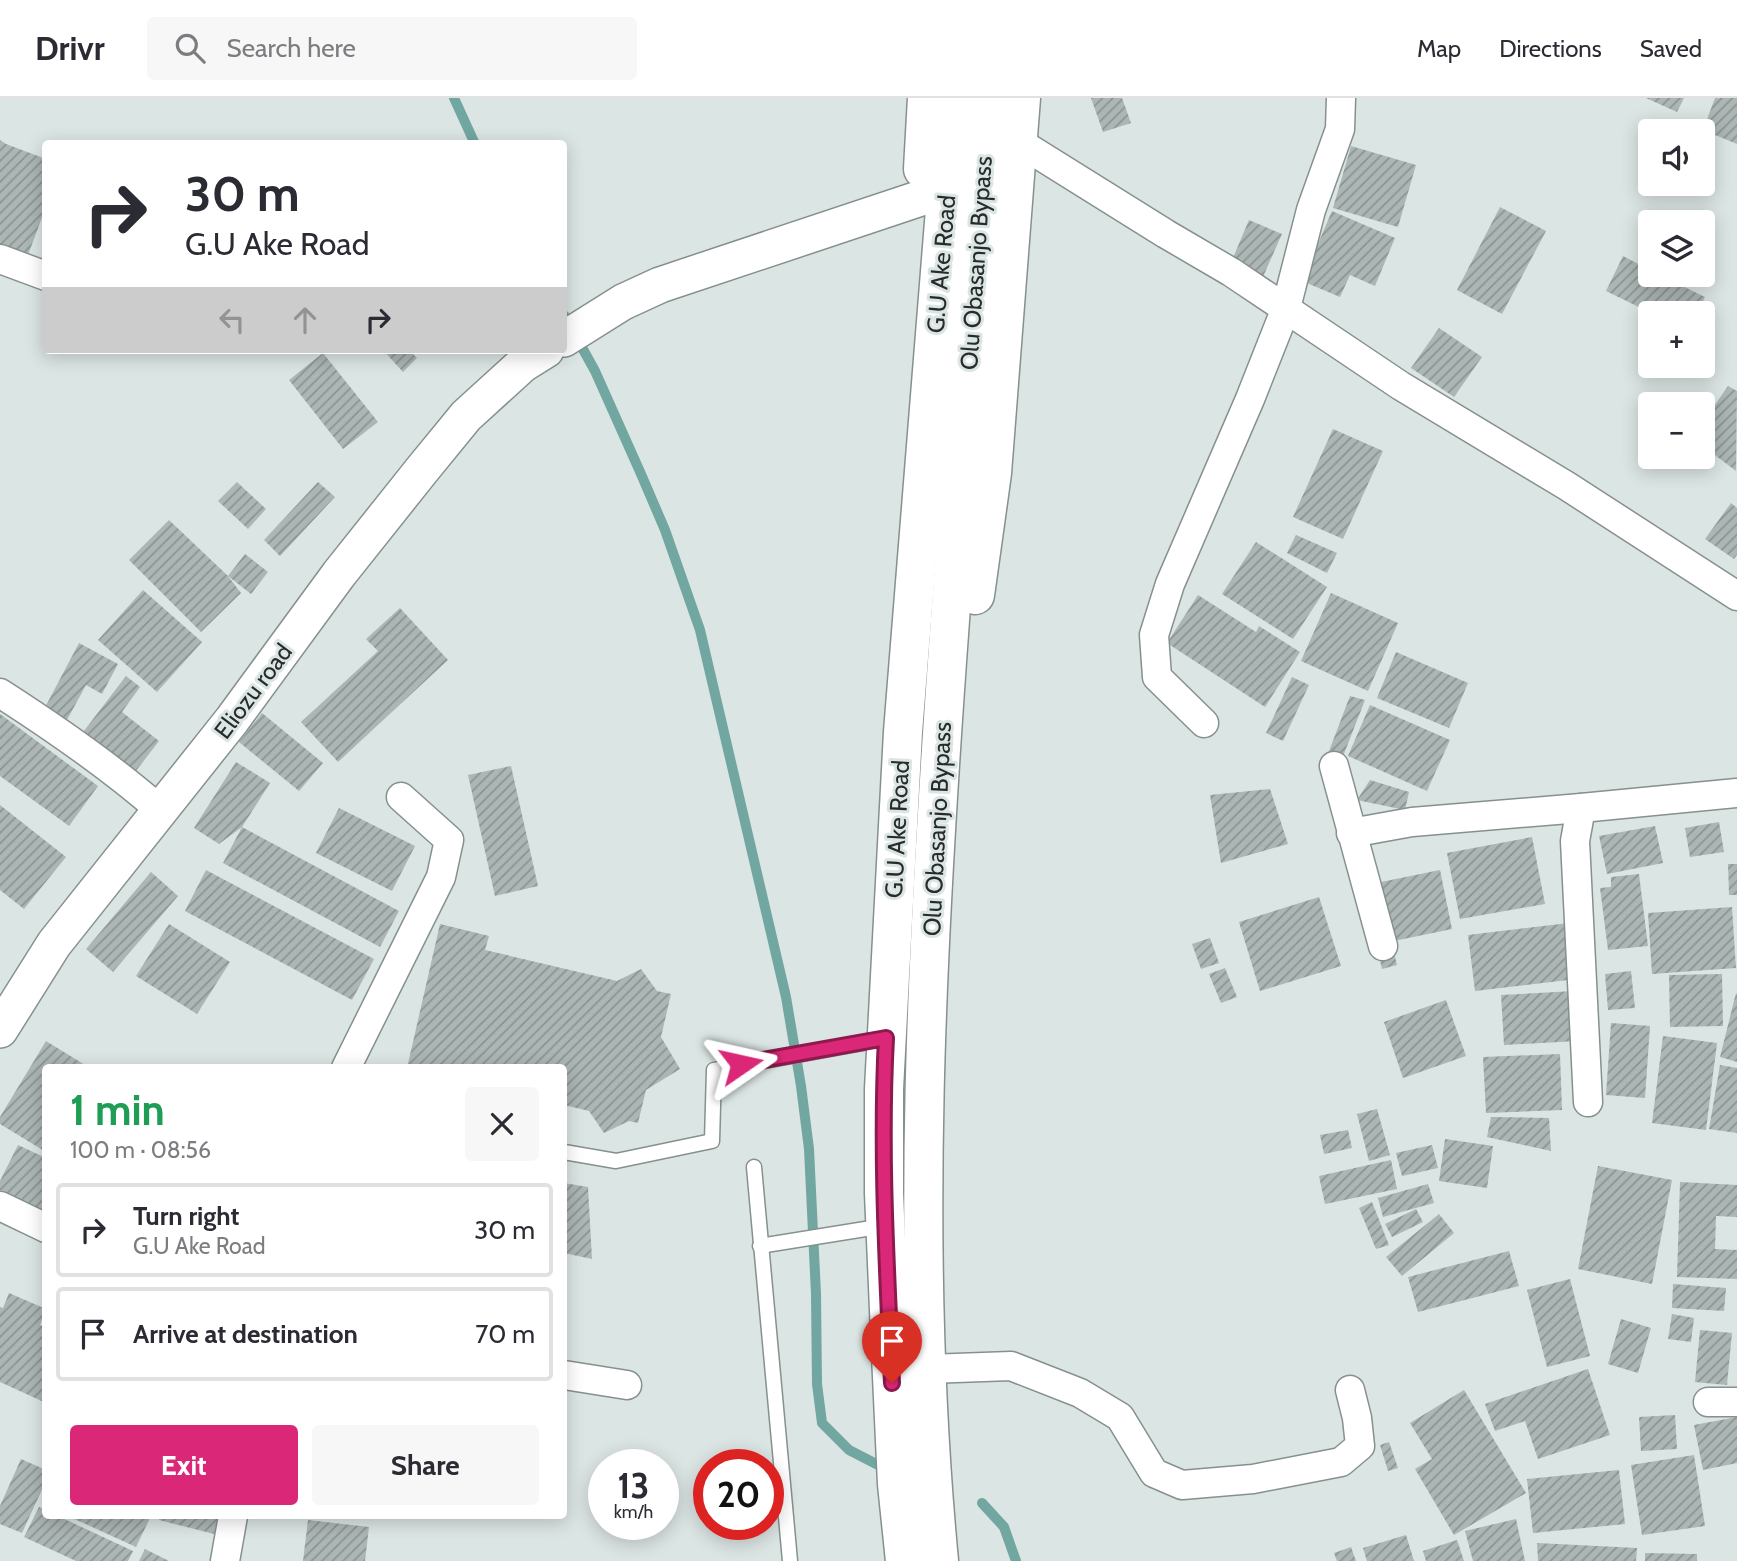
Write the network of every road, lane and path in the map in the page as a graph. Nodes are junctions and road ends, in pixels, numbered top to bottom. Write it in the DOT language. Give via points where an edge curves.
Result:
graph roads {
  1 [pos="927,98"];
  2 [pos="954,98"];
  3 [pos="988,98"];
  4 [pos="1021,98"];
  5 [pos="1341,98"];
  6 [pos="1017,141"];
  7 [pos="921,198"];
  8 [pos="0,259"];
  9 [pos="42,275"];
  10 [pos="1286,308"];
  11 [pos="567,337"];
  12 [pos="534,358"];
  13 [pos="1737,596"];
  14 [pos="0,693"];
  15 [pos="1204,723"];
  16 [pos="903,732"];
  17 [pos="941,740"];
  18 [pos="1334,766"];
  19 [pos="1737,793"];
  20 [pos="401,797"];
  21 [pos="1581,808"];
  22 [pos="160,810"];
  23 [pos="1351,833"];
  24 [pos="1383,946"];
  25 [pos="0,1030"];
  26 [pos="886,1038"];
  27 [pos="348,1064"];
  28 [pos="1587,1102"];
  29 [pos="567,1153"];
  30 [pos="754,1167"];
  31 [pos="0,1206"];
  32 [pos="42,1226"];
  33 [pos="885,1226"];
  34 [pos="760,1245"];
  35 [pos="928,1369"];
  36 [pos="567,1375"];
  37 [pos="627,1385"];
  38 [pos="1350,1391"];
  39 [pos="1709,1402"];
  40 [pos="1737,1402"];
  41 [pos="232,1519"];
  42 [pos="225,1561"];
  43 [pos="790,1561"];
  44 [pos="905,1561"];
  45 [pos="939,1561"];
  1 -- 7 [label="main road"];
  2 -- 16 [label="main road, G.U Ake Road"];
  3 -- 17 [label="main road, Olu Obasanjo Bypass"];
  4 -- 6 [label="main road"];
  5 -- 10 [label="street" via="1340,129 1311,210"];
  6 -- 10 [label="street"];
  6 -- 17 [label="main road" via="992,473 977,585"];
  7 -- 11 [label="street" via="660,285"];
  7 -- 16 [label="main road" via="903,473"];
  8 -- 9 [label="street"];
  10 -- 13 [label="street" via="1401,386"];
  10 -- 15 [label="street" via="1170,584 1154,635 1157,677"];
  12 -- 22 [label="street, Eliozu road" via="466,416"];
  14 -- 22 [label="street"];
  16 -- 26 [label="main road, G.U Ake Road"];
  17 -- 35 [label="main road, Olu Obasanjo Bypass" via="924,1090"];
  18 -- 23 [label="street"];
  19 -- 21 [label="street"];
  20 -- 27 [label="street" via="449,840 440,877"];
  21 -- 23 [label="street" via="1412,822"];
  21 -- 28 [label="street" via="1575,841"];
  22 -- 25 [label="street, Eliozu road" via="54,944"];
  23 -- 24 [label="street"];
  26 -- 29 [label="lane" via="714,1070 712,1141 616,1161"];
  26 -- 33 [label="main road, G.U Ake Road"];
  30 -- 34 [label="lane"];
  31 -- 32 [label="street"];
  33 -- 34 [label="lane"];
  33 -- 44 [label="main road, G.U Ake Road"];
  34 -- 43 [label="lane"];
  35 -- 38 [label="street" via="1011,1366 1080,1393 1121,1417 1154,1473 1182,1485 1253,1479 1342,1462 1360,1446"];
  35 -- 45 [label="main road, Olu Obasanjo Bypass"];
  36 -- 37 [label="street"];
  39 -- 40 [label="street"];
  41 -- 42 [label="street"];
}
